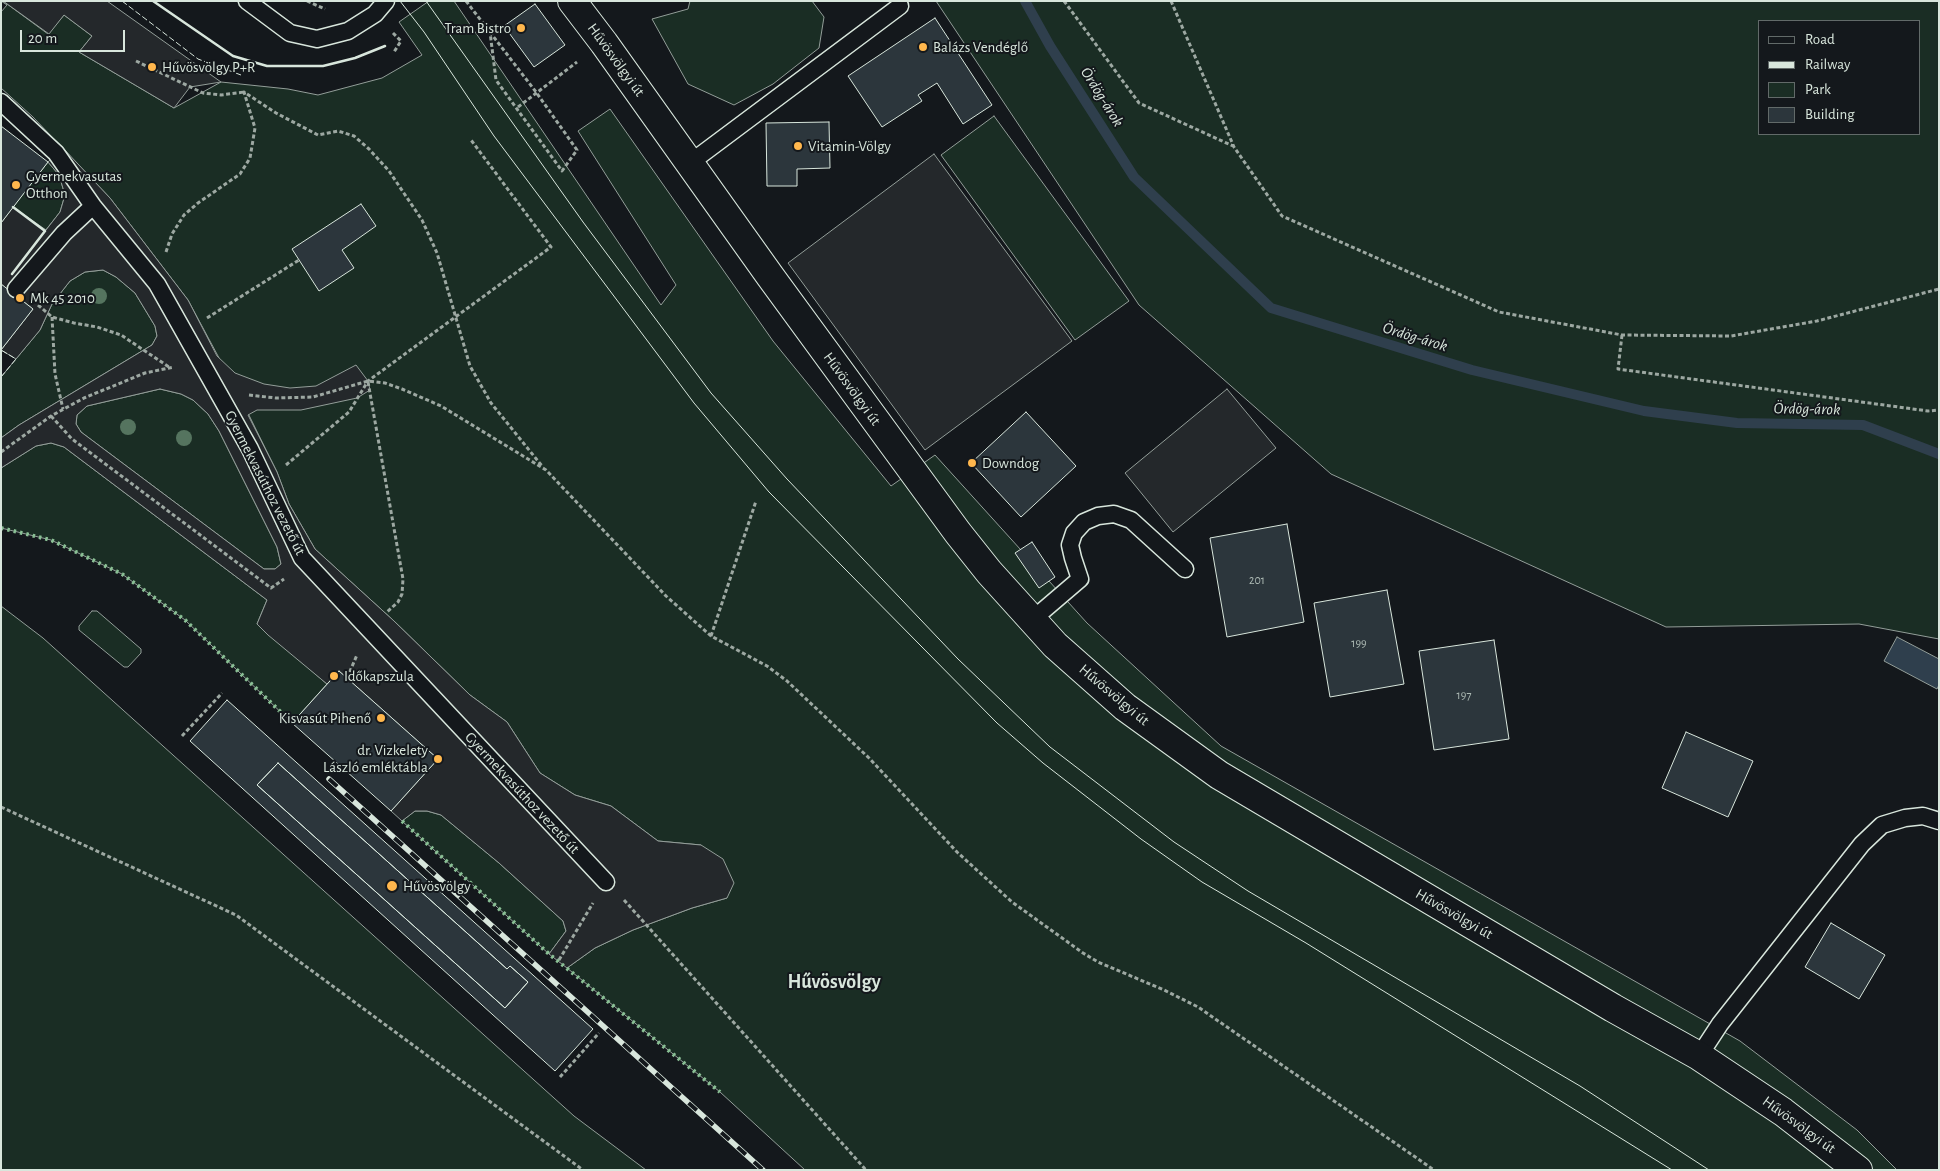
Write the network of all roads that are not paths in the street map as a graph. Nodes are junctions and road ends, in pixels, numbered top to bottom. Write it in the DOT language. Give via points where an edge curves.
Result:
graph roads {
  1 [pos="247,1"];
  2 [pos="386,1"];
  3 [pos="572,1"];
  4 [pos="900,6"];
  5 [pos="1,102"];
  6 [pos="690,163"];
  7 [pos="92,206"];
  8 [pos="16,289"];
  9 [pos="1185,569"];
  10 [pos="1032,620"];
  11 [pos="1939,821"];
  12 [pos="606,882"];
  13 [pos="1699,1056"];
  14 [pos="1858,1170"];
  1 -- 2 [label="lane" via="290,33 317,39 348,31 374,14"];
  3 -- 6 [label="main road, Hűvösvölgyi út"];
  4 -- 6 [label="lane"];
  5 -- 7 [label="lane, Gyermekvasúthoz vezető út" via="56,153"];
  6 -- 10 [label="main road, Hűvösvölgyi út" via="958,533"];
  7 -- 8 [label="lane"];
  7 -- 12 [label="lane, Gyermekvasúthoz vezető út" via="157,284 250,449 302,558"];
  9 -- 10 [label="lane" via="1131,520 1114,514 1098,516 1084,522 1074,533 1070,545 1080,579"];
  10 -- 13 [label="main road, Hűvösvölgyi út" via="1124,707 1219,776"];
  11 -- 13 [label="lane" via="1923,816 1905,818 1882,825 1862,844 1720,1024"];
  13 -- 14 [label="main road, Hűvösvölgyi út" via="1783,1112"];
}
